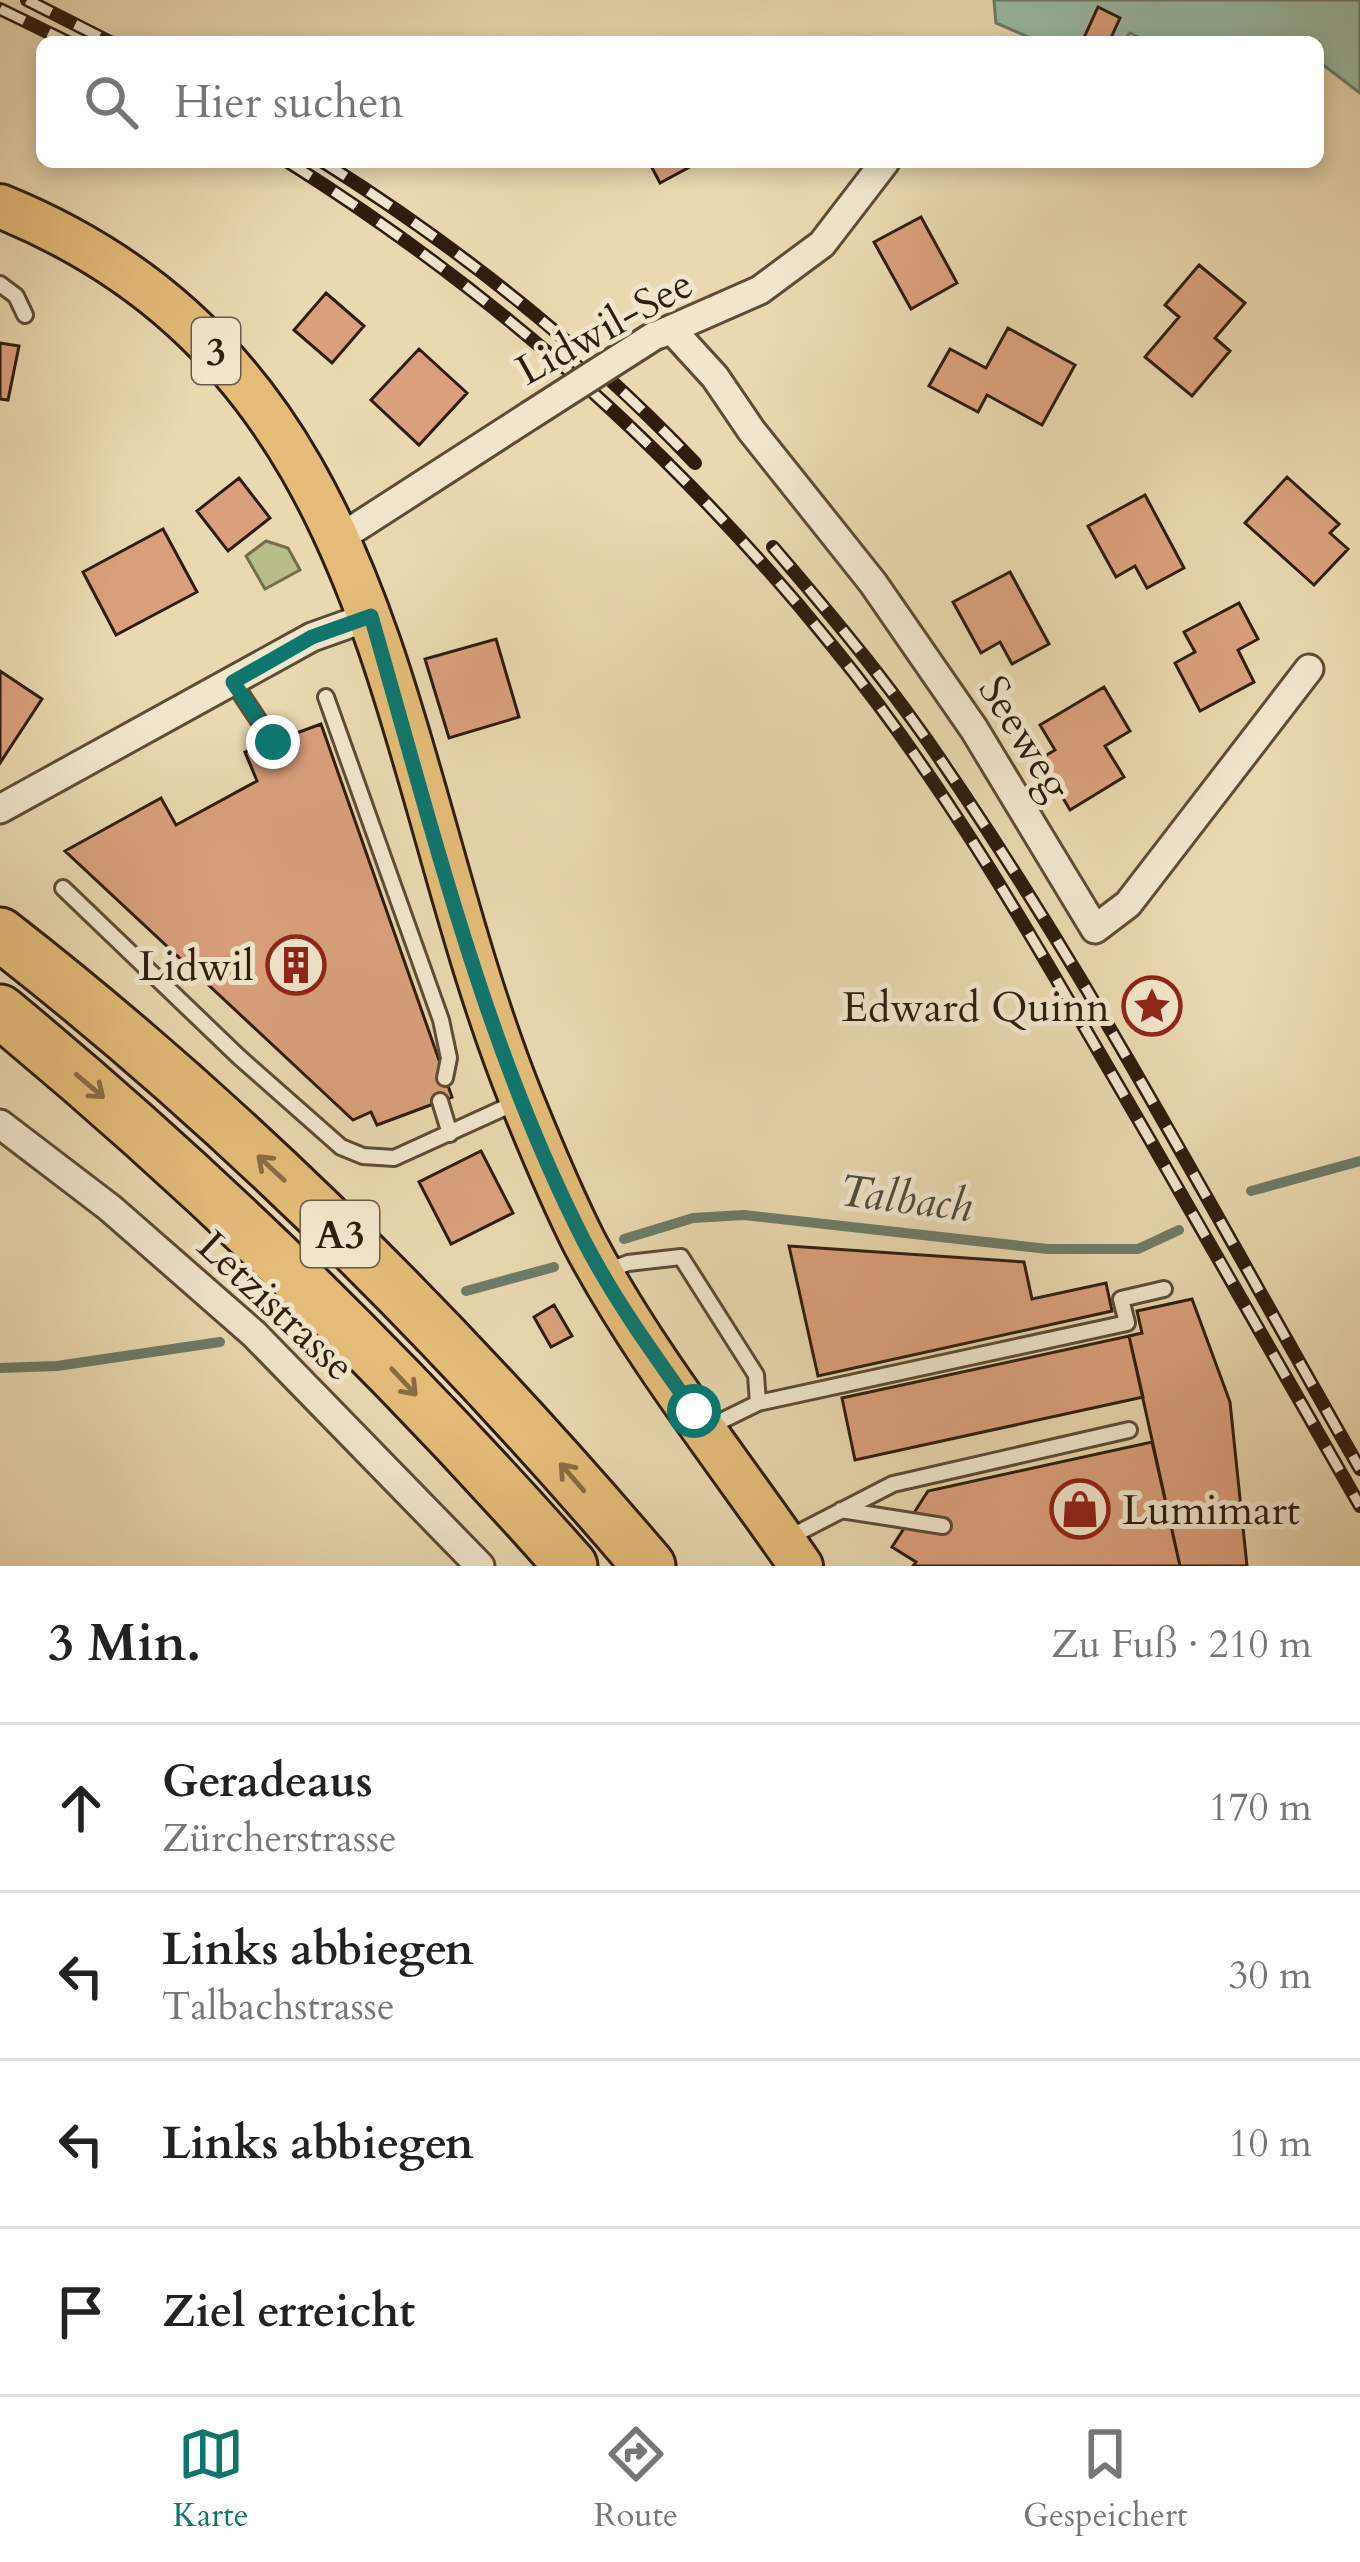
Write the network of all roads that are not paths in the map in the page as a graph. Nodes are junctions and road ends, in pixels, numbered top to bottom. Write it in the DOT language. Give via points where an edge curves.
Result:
graph roads {
  1 [pos="880,168"];
  2 [pos="0,206"];
  3 [pos="0,284"];
  4 [pos="25,316"];
  5 [pos="663,333"];
  6 [pos="340,538"];
  7 [pos="371,616"];
  8 [pos="1309,669"];
  9 [pos="233,682"];
  10 [pos="326,698"];
  11 [pos="273,742"];
  12 [pos="0,809"];
  13 [pos="63,888"];
  14 [pos="0,934"];
  15 [pos="0,1011"];
  16 [pos="445,1078"];
  17 [pos="522,1100"];
  18 [pos="440,1102"];
  19 [pos="0,1124"];
  20 [pos="450,1133"];
  21 [pos="603,1272"];
  22 [pos="1164,1288"];
  23 [pos="758,1403"];
  24 [pos="705,1430"];
  25 [pos="1129,1430"];
  26 [pos="839,1509"];
  27 [pos="943,1526"];
  28 [pos="792,1553"];
  29 [pos="480,1566"];
  30 [pos="571,1566"];
  31 [pos="649,1566"];
  1 -- 5 [label="street, Lidwil-See" via="822,244 760,290"];
  2 -- 6 [label="main road, 3" via="54,228 175,308 282,430"];
  3 -- 4 [label="lane"];
  5 -- 6 [label="street, Lidwil-See, bridge"];
  5 -- 8 [label="street, Seeweg" via="715,377 873,583 974,729 1095,929 1128,904"];
  6 -- 7 [label="main road, 3"];
  7 -- 9 [label="street" via="312,637"];
  7 -- 17 [label="main road, 3" via="467,947"];
  9 -- 11 [label="lane"];
  9 -- 12 [label="street"];
  10 -- 16 [label="lane" via="442,1020"];
  13 -- 20 [label="lane" via="341,1147 394,1158"];
  31 -- 14 [label="highway, A3, one-way" via="351,1244"];
  15 -- 30 [label="highway, A3, one-way" via="271,1250"];
  17 -- 20 [label="lane"];
  17 -- 21 [label="main road, 3"];
  18 -- 20 [label="lane"];
  19 -- 29 [label="street, Letzistrasse" via="254,1334"];
  21 -- 23 [label="lane" via="681,1257 756,1375"];
  21 -- 24 [label="main road, 3"];
  22 -- 23 [label="lane" via="1120,1299 1126,1323"];
  23 -- 24 [label="lane"];
  24 -- 28 [label="main road, 3"];
  25 -- 26 [label="lane" via="893,1484"];
  26 -- 27 [label="lane"];
  26 -- 28 [label="lane"];
}
